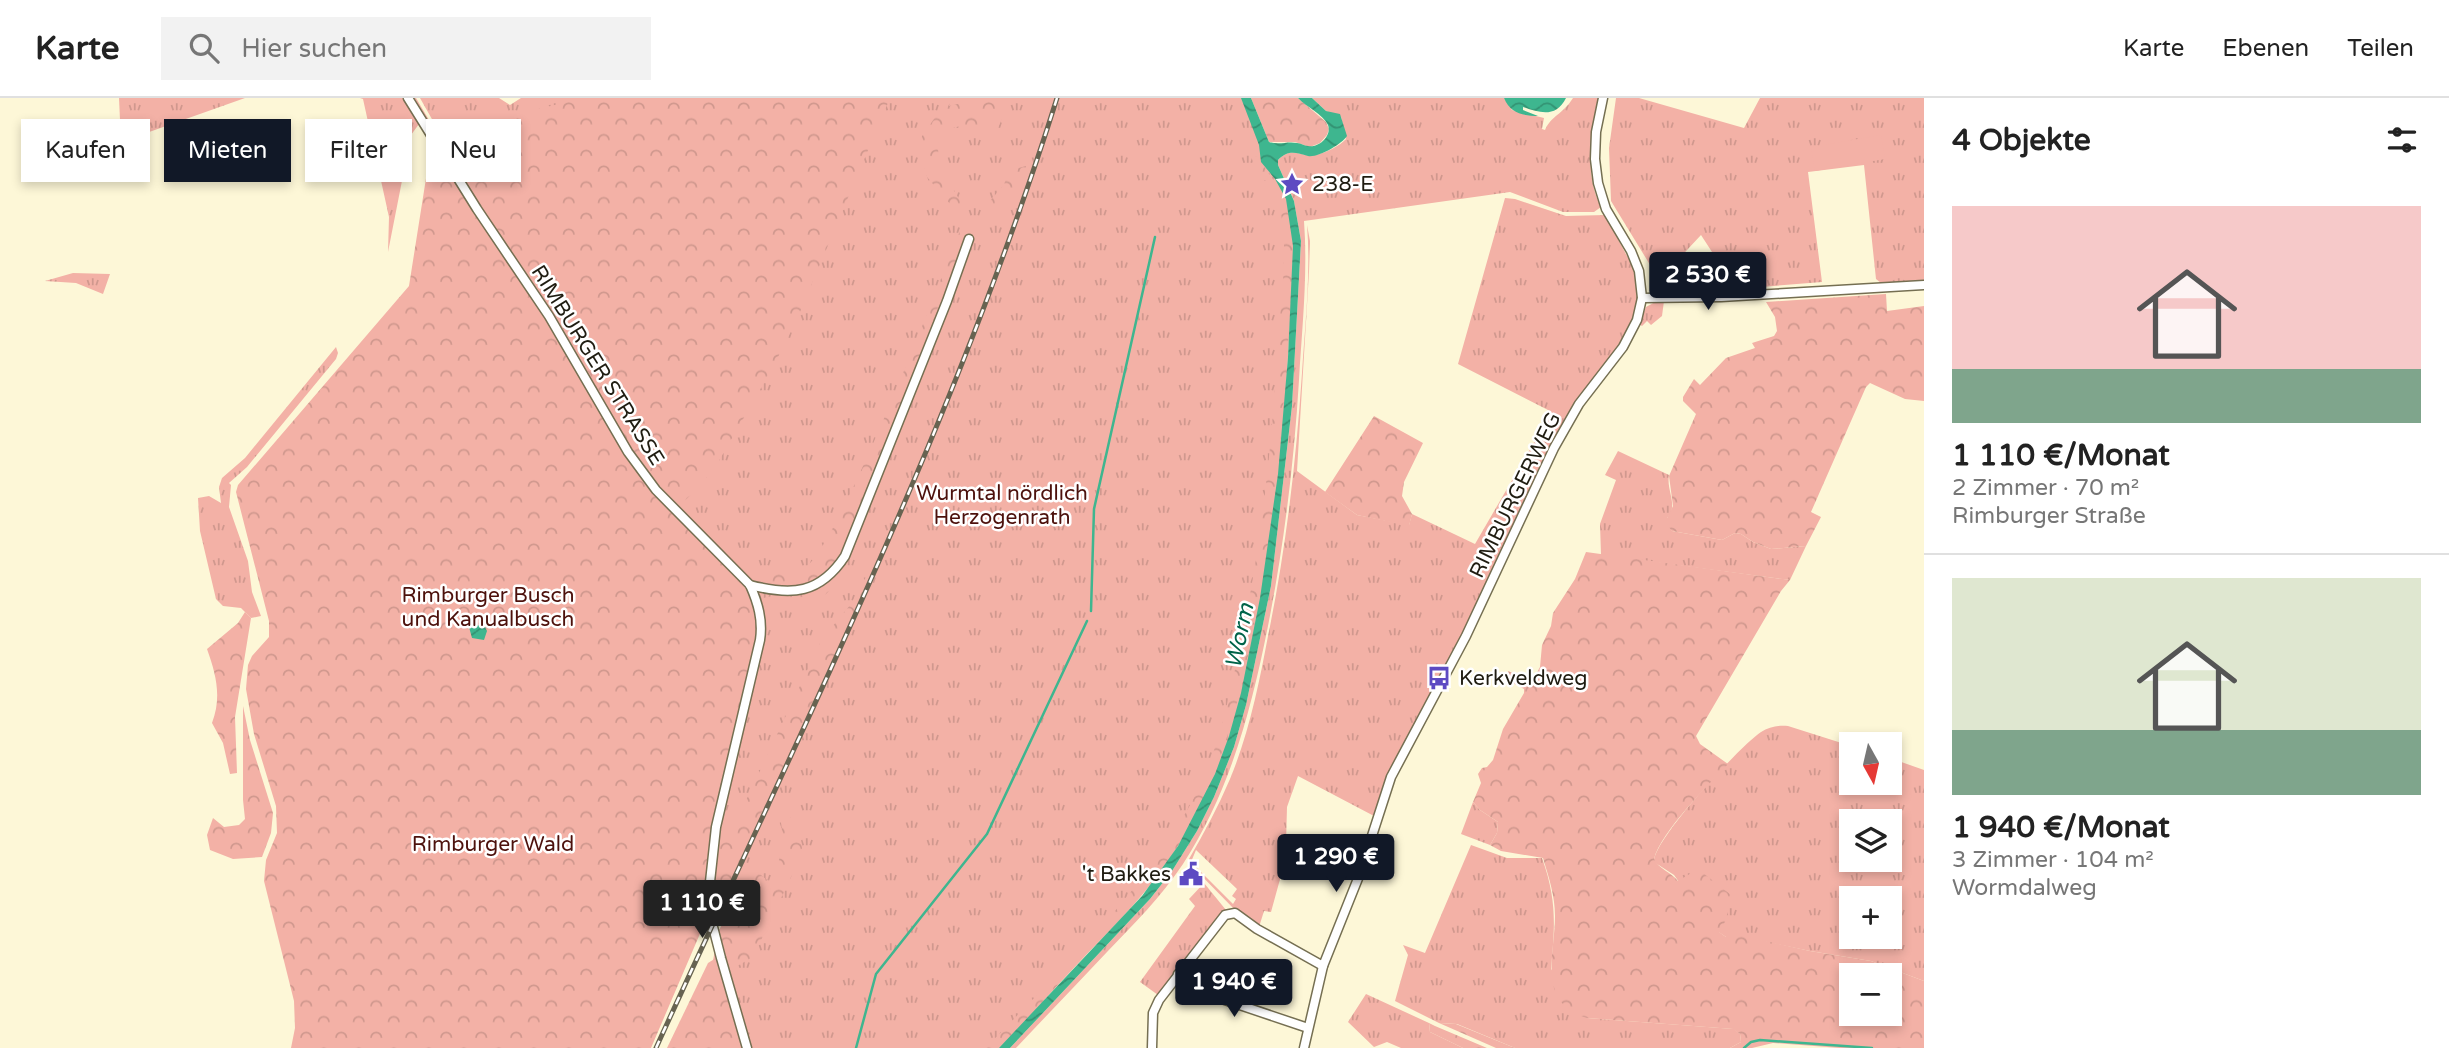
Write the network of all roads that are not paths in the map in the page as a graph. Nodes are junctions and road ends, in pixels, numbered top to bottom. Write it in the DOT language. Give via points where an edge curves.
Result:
graph roads {
  1 [pos="408,98"];
  2 [pos="1603,98"];
  3 [pos="969,239"];
  4 [pos="1924,285"];
  5 [pos="1642,298"];
  6 [pos="750,585"];
  7 [pos="1323,966"];
  8 [pos="1178,974"];
  9 [pos="1308,1028"];
  10 [pos="747,1048"];
  11 [pos="1152,1048"];
  12 [pos="1304,1048"];
  1 -- 6 [label="street, RIMBURGER STRASSE" via="549,316 635,463"];
  2 -- 5 [label="street" via="1596,132 1599,190 1635,261"];
  3 -- 6 [label="street" via="845,556 830,576 811,587 782,591"];
  4 -- 5 [label="street"];
  5 -- 7 [label="street, RIMBURGERWEG" via="1629,337 1579,404 1554,448 1466,636 1391,776 1359,876"];
  6 -- 10 [label="street, RIMBURGER STRASSE" via="762,629 716,827 709,891 712,923"];
  7 -- 8 [label="street" via="1232,912"];
  7 -- 9 [label="street, RIMBURGERWEG"];
  8 -- 9 [label="street" via="1207,994"];
  8 -- 11 [label="street" via="1154,1008"];
  9 -- 12 [label="street, RIMBURGERWEG"];
}
